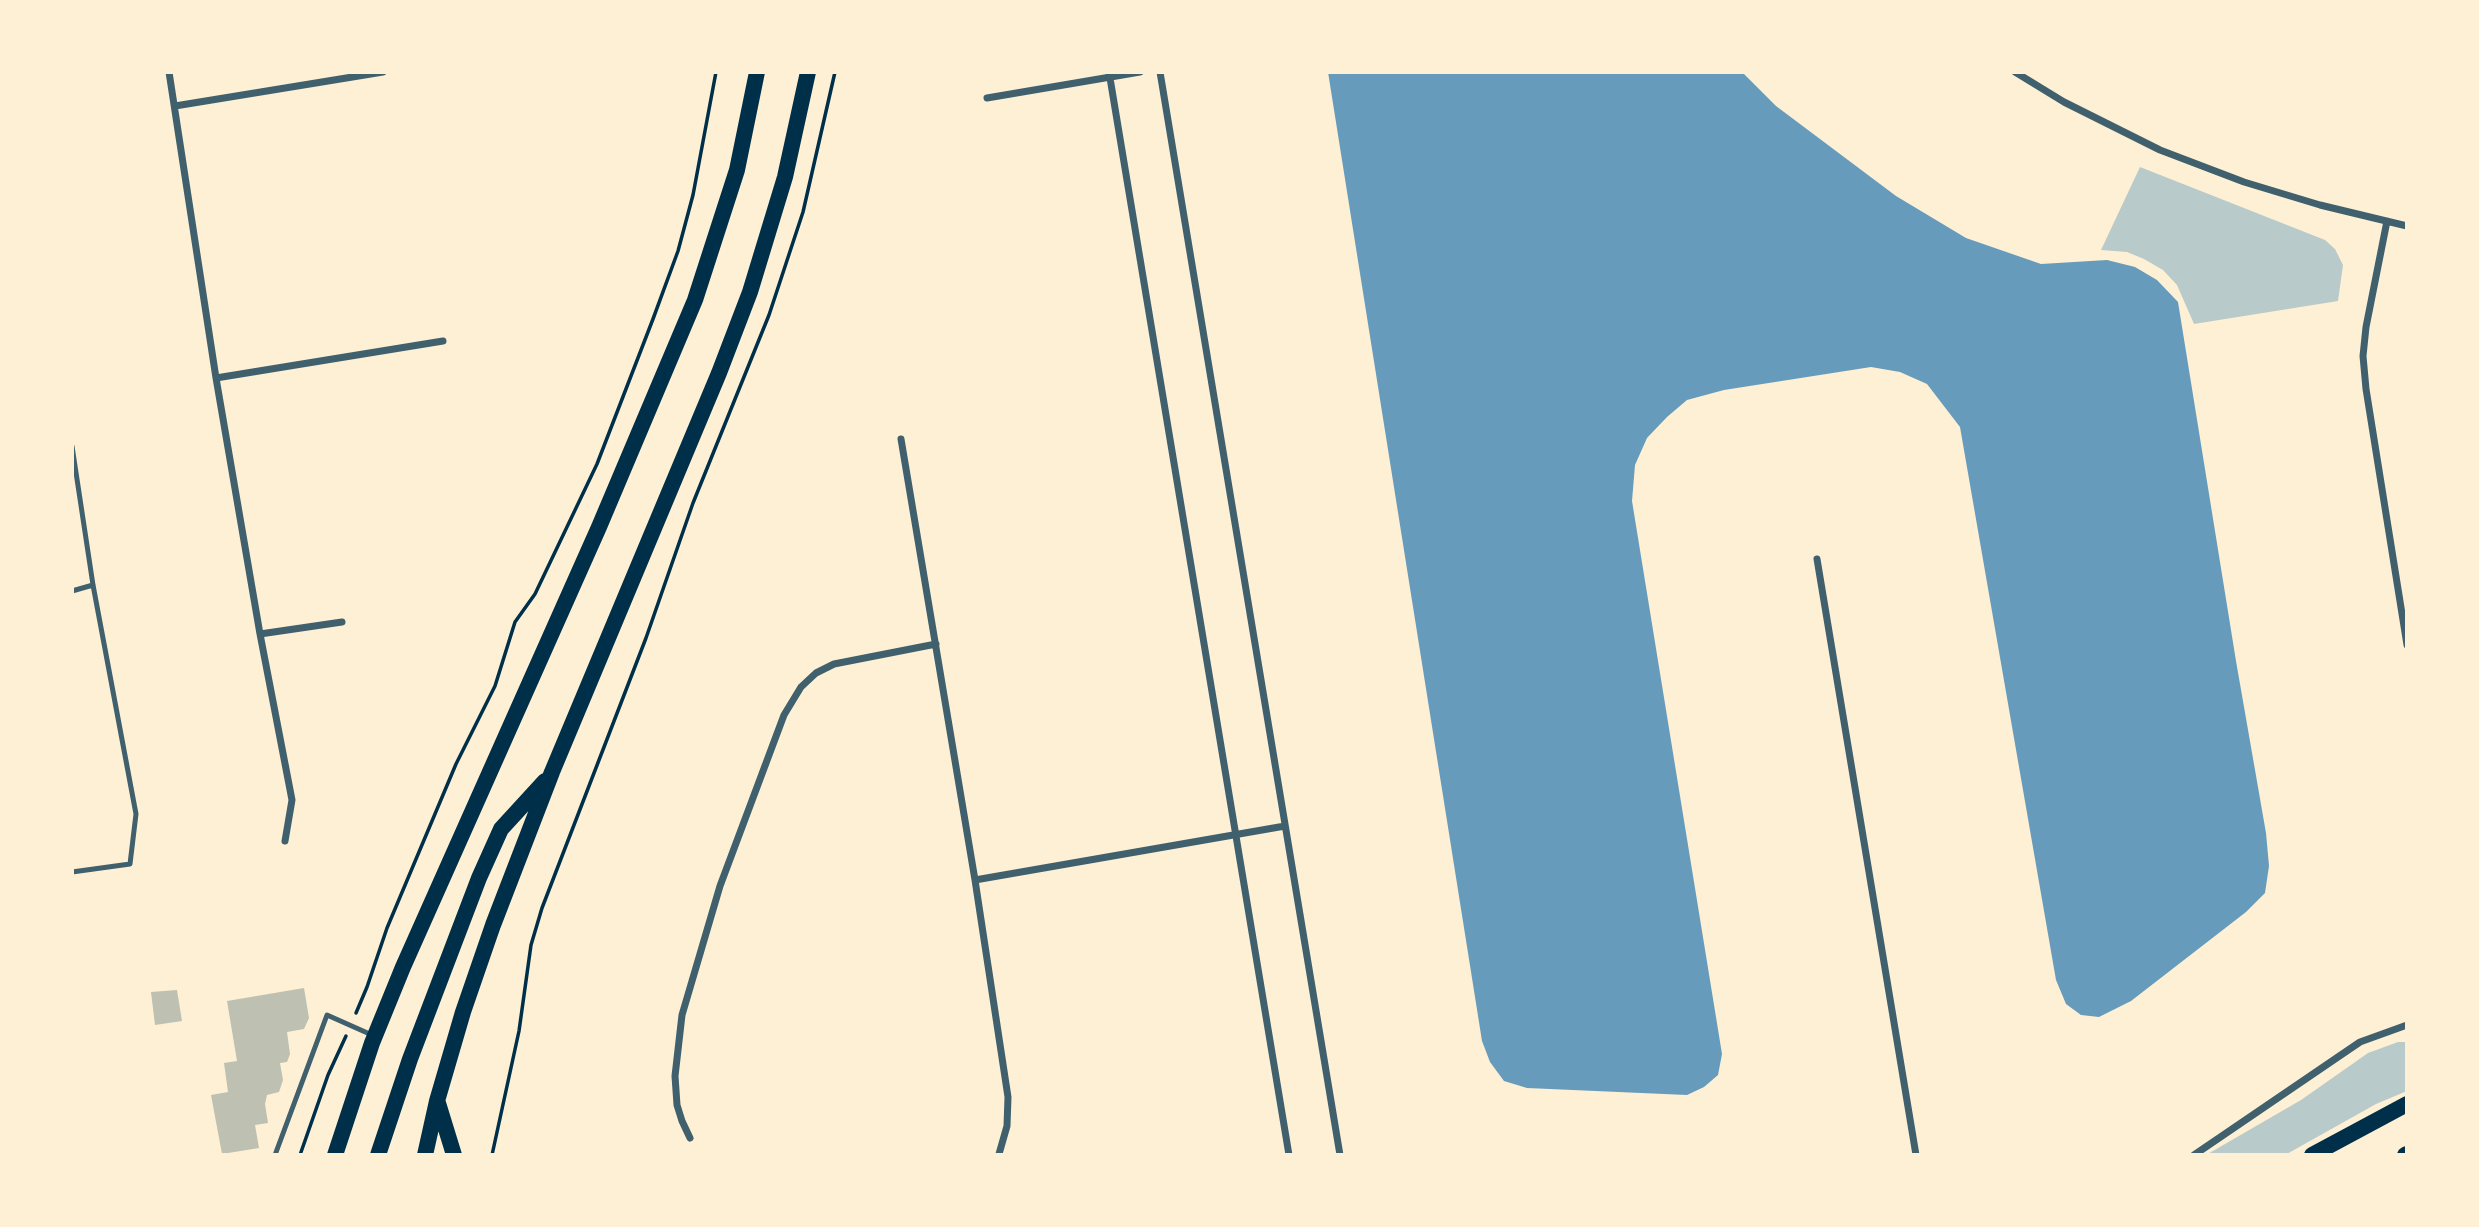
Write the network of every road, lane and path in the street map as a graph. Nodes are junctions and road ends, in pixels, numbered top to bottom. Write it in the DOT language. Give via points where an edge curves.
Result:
graph roads {
  1 [pos="169,72"];
  2 [pos="383,72"];
  3 [pos="716,72"];
  4 [pos="757,72"];
  5 [pos="808,72"];
  6 [pos="835,72"];
  7 [pos="1140,72"];
  8 [pos="1160,72"];
  9 [pos="2015,72"];
  10 [pos="1109,75"];
  11 [pos="987,97"];
  12 [pos="175,106"];
  13 [pos="2387,222"];
  14 [pos="2407,226"];
  15 [pos="443,341"];
  16 [pos="216,378"];
  17 [pos="901,439"];
  18 [pos="72,446"];
  19 [pos="1817,559"];
  20 [pos="93,585"];
  21 [pos="72,591"];
  22 [pos="342,622"];
  23 [pos="260,634"];
  24 [pos="936,645"];
  25 [pos="2407,645"];
  26 [pos="552,772"];
  27 [pos="1285,826"];
  28 [pos="1236,835"];
  29 [pos="285,841"];
  30 [pos="72,872"];
  31 [pos="975,880"];
  32 [pos="350,1025"];
  33 [pos="2407,1025"];
  34 [pos="375,1037"];
  35 [pos="438,1101"];
  36 [pos="2407,1104"];
  37 [pos="690,1138"];
  38 [pos="999,1154"];
  39 [pos="275,1155"];
  40 [pos="300,1155"];
  41 [pos="335,1155"];
  42 [pos="378,1155"];
  43 [pos="425,1155"];
  44 [pos="454,1155"];
  45 [pos="492,1155"];
  46 [pos="1289,1155"];
  47 [pos="1340,1155"];
  48 [pos="1916,1155"];
  49 [pos="2194,1155"];
  50 [pos="2312,1155"];
  1 -- 12 [label="street"];
  2 -- 12 [label="street"];
  3 -- 32 [label="path" via="693,195 644,343 597,464 535,594 515,622 495,686 456,765"];
  4 -- 34 [label="main road" via="737,170 695,300"];
  5 -- 26 [label="main road" via="785,177 747,301"];
  6 -- 45 [label="path" via="803,212 769,315 693,503 542,908"];
  7 -- 10 [label="street"];
  8 -- 27 [label="street"];
  9 -- 13 [label="street" via="2160,150 2244,182"];
  10 -- 11 [label="street"];
  10 -- 28 [label="street"];
  12 -- 16 [label="street"];
  13 -- 14 [label="street"];
  13 -- 25 [label="street" via="2364,356"];
  15 -- 16 [label="street"];
  16 -- 23 [label="street"];
  17 -- 24 [label="street"];
  18 -- 20 [label="lane"];
  19 -- 48 [label="street"];
  20 -- 21 [label="lane"];
  20 -- 30 [label="lane" via="136,814 130,864"];
  22 -- 23 [label="street"];
  23 -- 29 [label="street" via="292,800"];
  24 -- 31 [label="street"];
  24 -- 37 [label="street" via="834,664 801,687 784,715 720,886 682,1016 675,1076 677,1105"];
  26 -- 35 [label="main road" via="493,925"];
  26 -- 42 [label="main road" via="500,829 410,1059"];
  27 -- 28 [label="street"];
  27 -- 47 [label="street"];
  28 -- 31 [label="street"];
  28 -- 46 [label="street"];
  31 -- 38 [label="street" via="1008,1097 1007,1126"];
  32 -- 34 [label="lane"];
  32 -- 39 [label="lane" via="327,1015"];
  32 -- 40 [label="path"];
  33 -- 49 [label="street" via="2360,1042"];
  34 -- 41 [label="main road"];
  35 -- 43 [label="main road"];
  35 -- 44 [label="main road"];
  36 -- 50 [label="main road"];
}
